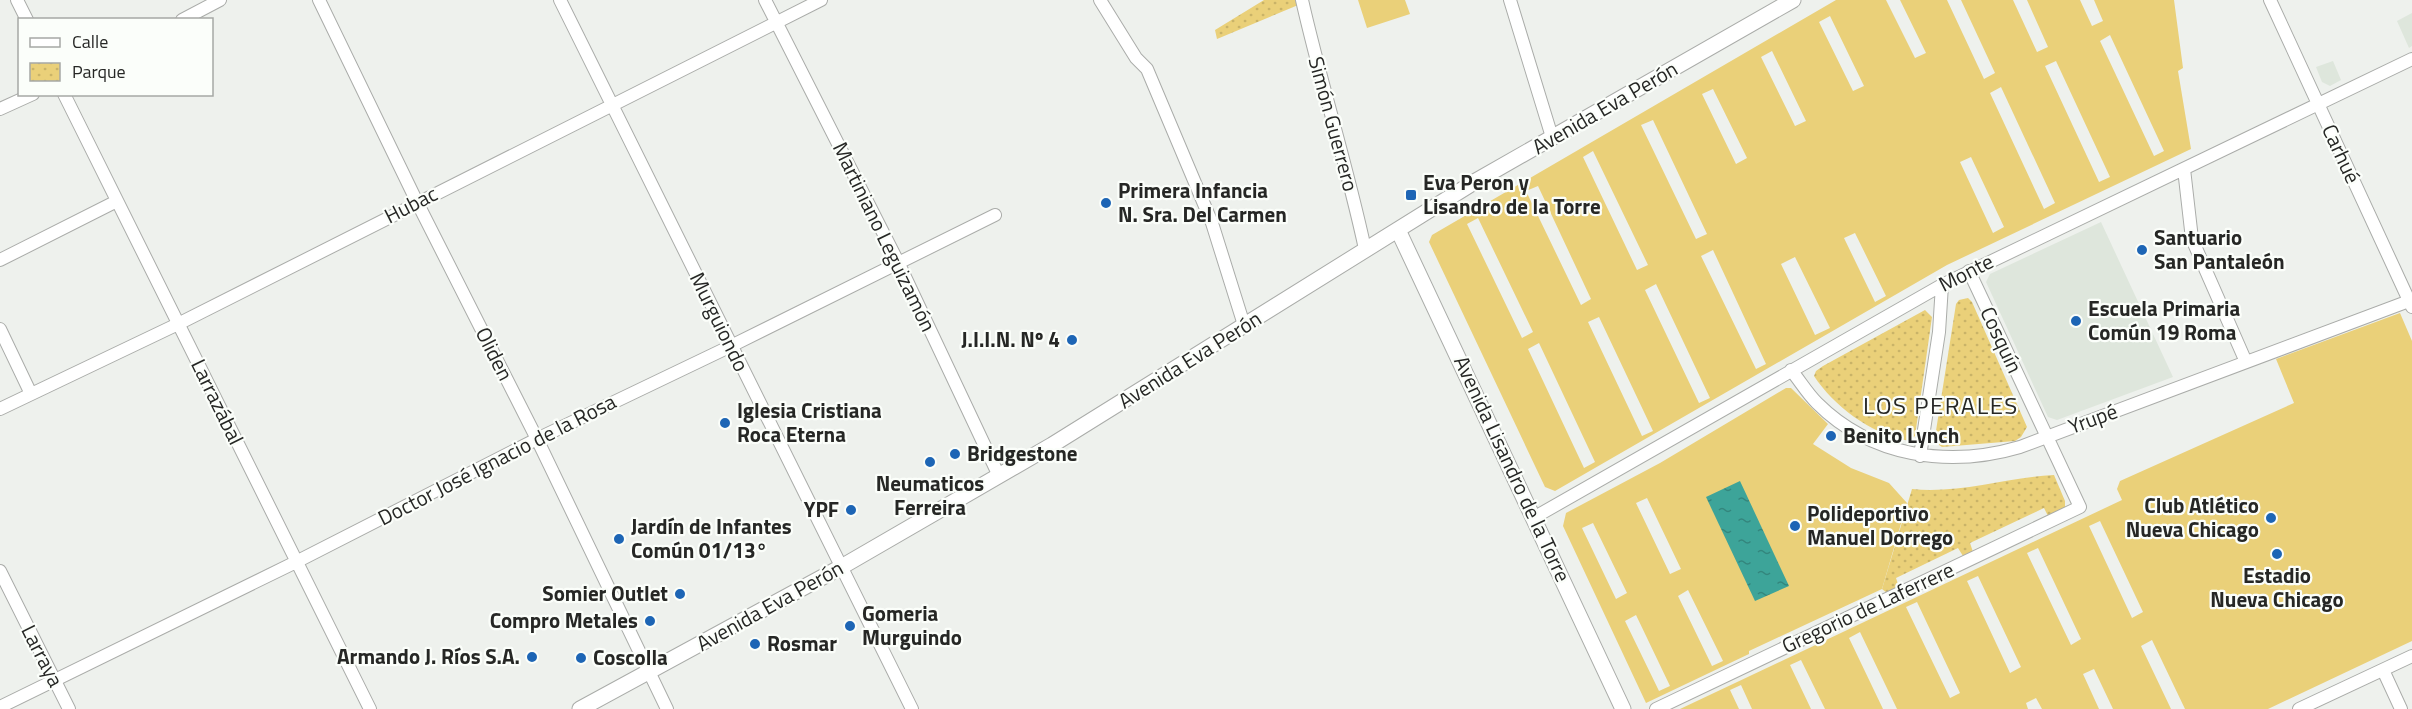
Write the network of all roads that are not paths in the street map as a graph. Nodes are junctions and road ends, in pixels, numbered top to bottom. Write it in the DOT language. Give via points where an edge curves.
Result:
graph roads {
  1 [pos="17,0"];
  2 [pos="220,0"];
  3 [pos="319,0"];
  4 [pos="560,0"];
  5 [pos="765,0"];
  6 [pos="821,0"];
  7 [pos="1100,0"];
  8 [pos="1302,0"];
  9 [pos="1510,0"];
  10 [pos="1793,0"];
  11 [pos="2270,0"];
  12 [pos="26,18"];
  13 [pos="186,18"];
  14 [pos="777,22"];
  15 [pos="2412,59"];
  16 [pos="29,96"];
  17 [pos="65,96"];
  18 [pos="611,104"];
  19 [pos="2318,106"];
  20 [pos="0,110"];
  21 [pos="1552,137"];
  22 [pos="2184,169"];
  23 [pos="117,201"];
  24 [pos="417,202"];
  25 [pos="996,215"];
  26 [pos="1398,230"];
  27 [pos="1365,249"];
  28 [pos="0,260"];
  29 [pos="899,264"];
  30 [pos="1970,271"];
  31 [pos="1942,285"];
  32 [pos="2410,305"];
  33 [pos="178,324"];
  34 [pos="1244,325"];
  35 [pos="0,329"];
  36 [pos="731,346"];
  37 [pos="2246,362"];
  38 [pos="1791,370"];
  39 [pos="31,394"];
  40 [pos="0,409"];
  41 [pos="2045,437"];
  42 [pos="537,439"];
  43 [pos="1920,456"];
  44 [pos="999,476"];
  45 [pos="2080,507"];
  46 [pos="1535,517"];
  47 [pos="296,562"];
  48 [pos="843,566"];
  49 [pos="0,571"];
  50 [pos="2412,656"];
  51 [pos="2383,670"];
  52 [pos="649,672"];
  53 [pos="55,681"];
  54 [pos="0,707"];
  55 [pos="69,709"];
  56 [pos="370,709"];
  57 [pos="580,709"];
  58 [pos="667,709"];
  59 [pos="912,709"];
  60 [pos="1623,709"];
  61 [pos="1656,709"];
  62 [pos="2299,709"];
  63 [pos="2401,709"];
  1 -- 12 [label="street"];
  2 -- 13 [label="street"];
  3 -- 24 [label="street, Oliden"];
  4 -- 18 [label="street, Murguiondo"];
  5 -- 14 [label="street, Martiniano Leguizamón"];
  6 -- 14 [label="street, Hubac"];
  7 -- 34 [label="street" via="1147,69 1212,223"];
  8 -- 27 [label="street, Simón Guerrero"];
  9 -- 21 [label="street"];
  10 -- 21 [label="main road, Avenida Eva Perón"];
  11 -- 19 [label="street, Carhué"];
  14 -- 18 [label="street, Hubac"];
  14 -- 29 [label="street, Martiniano Leguizamón"];
  15 -- 19 [label="street, Monte"];
  16 -- 20 [label="street"];
  17 -- 23 [label="street, Larrazábal"];
  18 -- 24 [label="street, Hubac"];
  18 -- 36 [label="street, Murguiondo"];
  19 -- 22 [label="street, Monte"];
  19 -- 32 [label="street, Carhué"];
  21 -- 26 [label="main road, Avenida Eva Perón"];
  22 -- 30 [label="street, Monte"];
  22 -- 37 [label="street" via="2192,239"];
  23 -- 28 [label="street"];
  23 -- 33 [label="street, Larrazábal"];
  24 -- 33 [label="street, Hubac"];
  24 -- 42 [label="street, Oliden"];
  25 -- 29 [label="street, Doctor José Ignacio de la Rosa"];
  26 -- 27 [label="main road, Avenida Eva Perón"];
  26 -- 46 [label="main road, Avenida Lisandro de la Torre"];
  27 -- 34 [label="main road, Avenida Eva Perón"];
  29 -- 36 [label="street, Doctor José Ignacio de la Rosa"];
  29 -- 44 [label="street, Martiniano Leguizamón"];
  30 -- 31 [label="street, Monte"];
  30 -- 41 [label="street, Cosquín"];
  31 -- 38 [label="street, Monte"];
  31 -- 43 [label="street" via="1940,332"];
  32 -- 37 [label="street, Yrupé"];
  33 -- 39 [label="street, Hubac"];
  33 -- 47 [label="street, Larrazábal"];
  34 -- 44 [label="main road, Avenida Eva Perón"];
  35 -- 39 [label="street"];
  36 -- 42 [label="street, Doctor José Ignacio de la Rosa"];
  36 -- 48 [label="street, Murguiondo"];
  37 -- 41 [label="street, Yrupé"];
  38 -- 43 [label="street, Yrupé" via="1817,403 1848,427 1891,448"];
  38 -- 46 [label="street, Monte"];
  39 -- 40 [label="street, Hubac"];
  41 -- 43 [label="street, Yrupé" via="1986,455"];
  41 -- 45 [label="street, Cosquín"];
  42 -- 47 [label="street, Doctor José Ignacio de la Rosa"];
  42 -- 52 [label="street, Oliden"];
  44 -- 48 [label="main road, Avenida Eva Perón"];
  45 -- 61 [label="street, Gregorio de Laferrere"];
  46 -- 60 [label="main road, Avenida Lisandro de la Torre"];
  47 -- 53 [label="street, Doctor José Ignacio de la Rosa"];
  47 -- 56 [label="street, Larrazábal"];
  48 -- 52 [label="main road, Avenida Eva Perón"];
  48 -- 59 [label="street, Murguiondo"];
  49 -- 53 [label="street, Larraya"];
  50 -- 51 [label="street"];
  51 -- 62 [label="street"];
  51 -- 63 [label="street"];
  52 -- 57 [label="main road, Avenida Eva Perón"];
  52 -- 58 [label="street, Oliden"];
  53 -- 54 [label="street, Doctor José Ignacio de la Rosa"];
  53 -- 55 [label="street, Larraya"];
}
